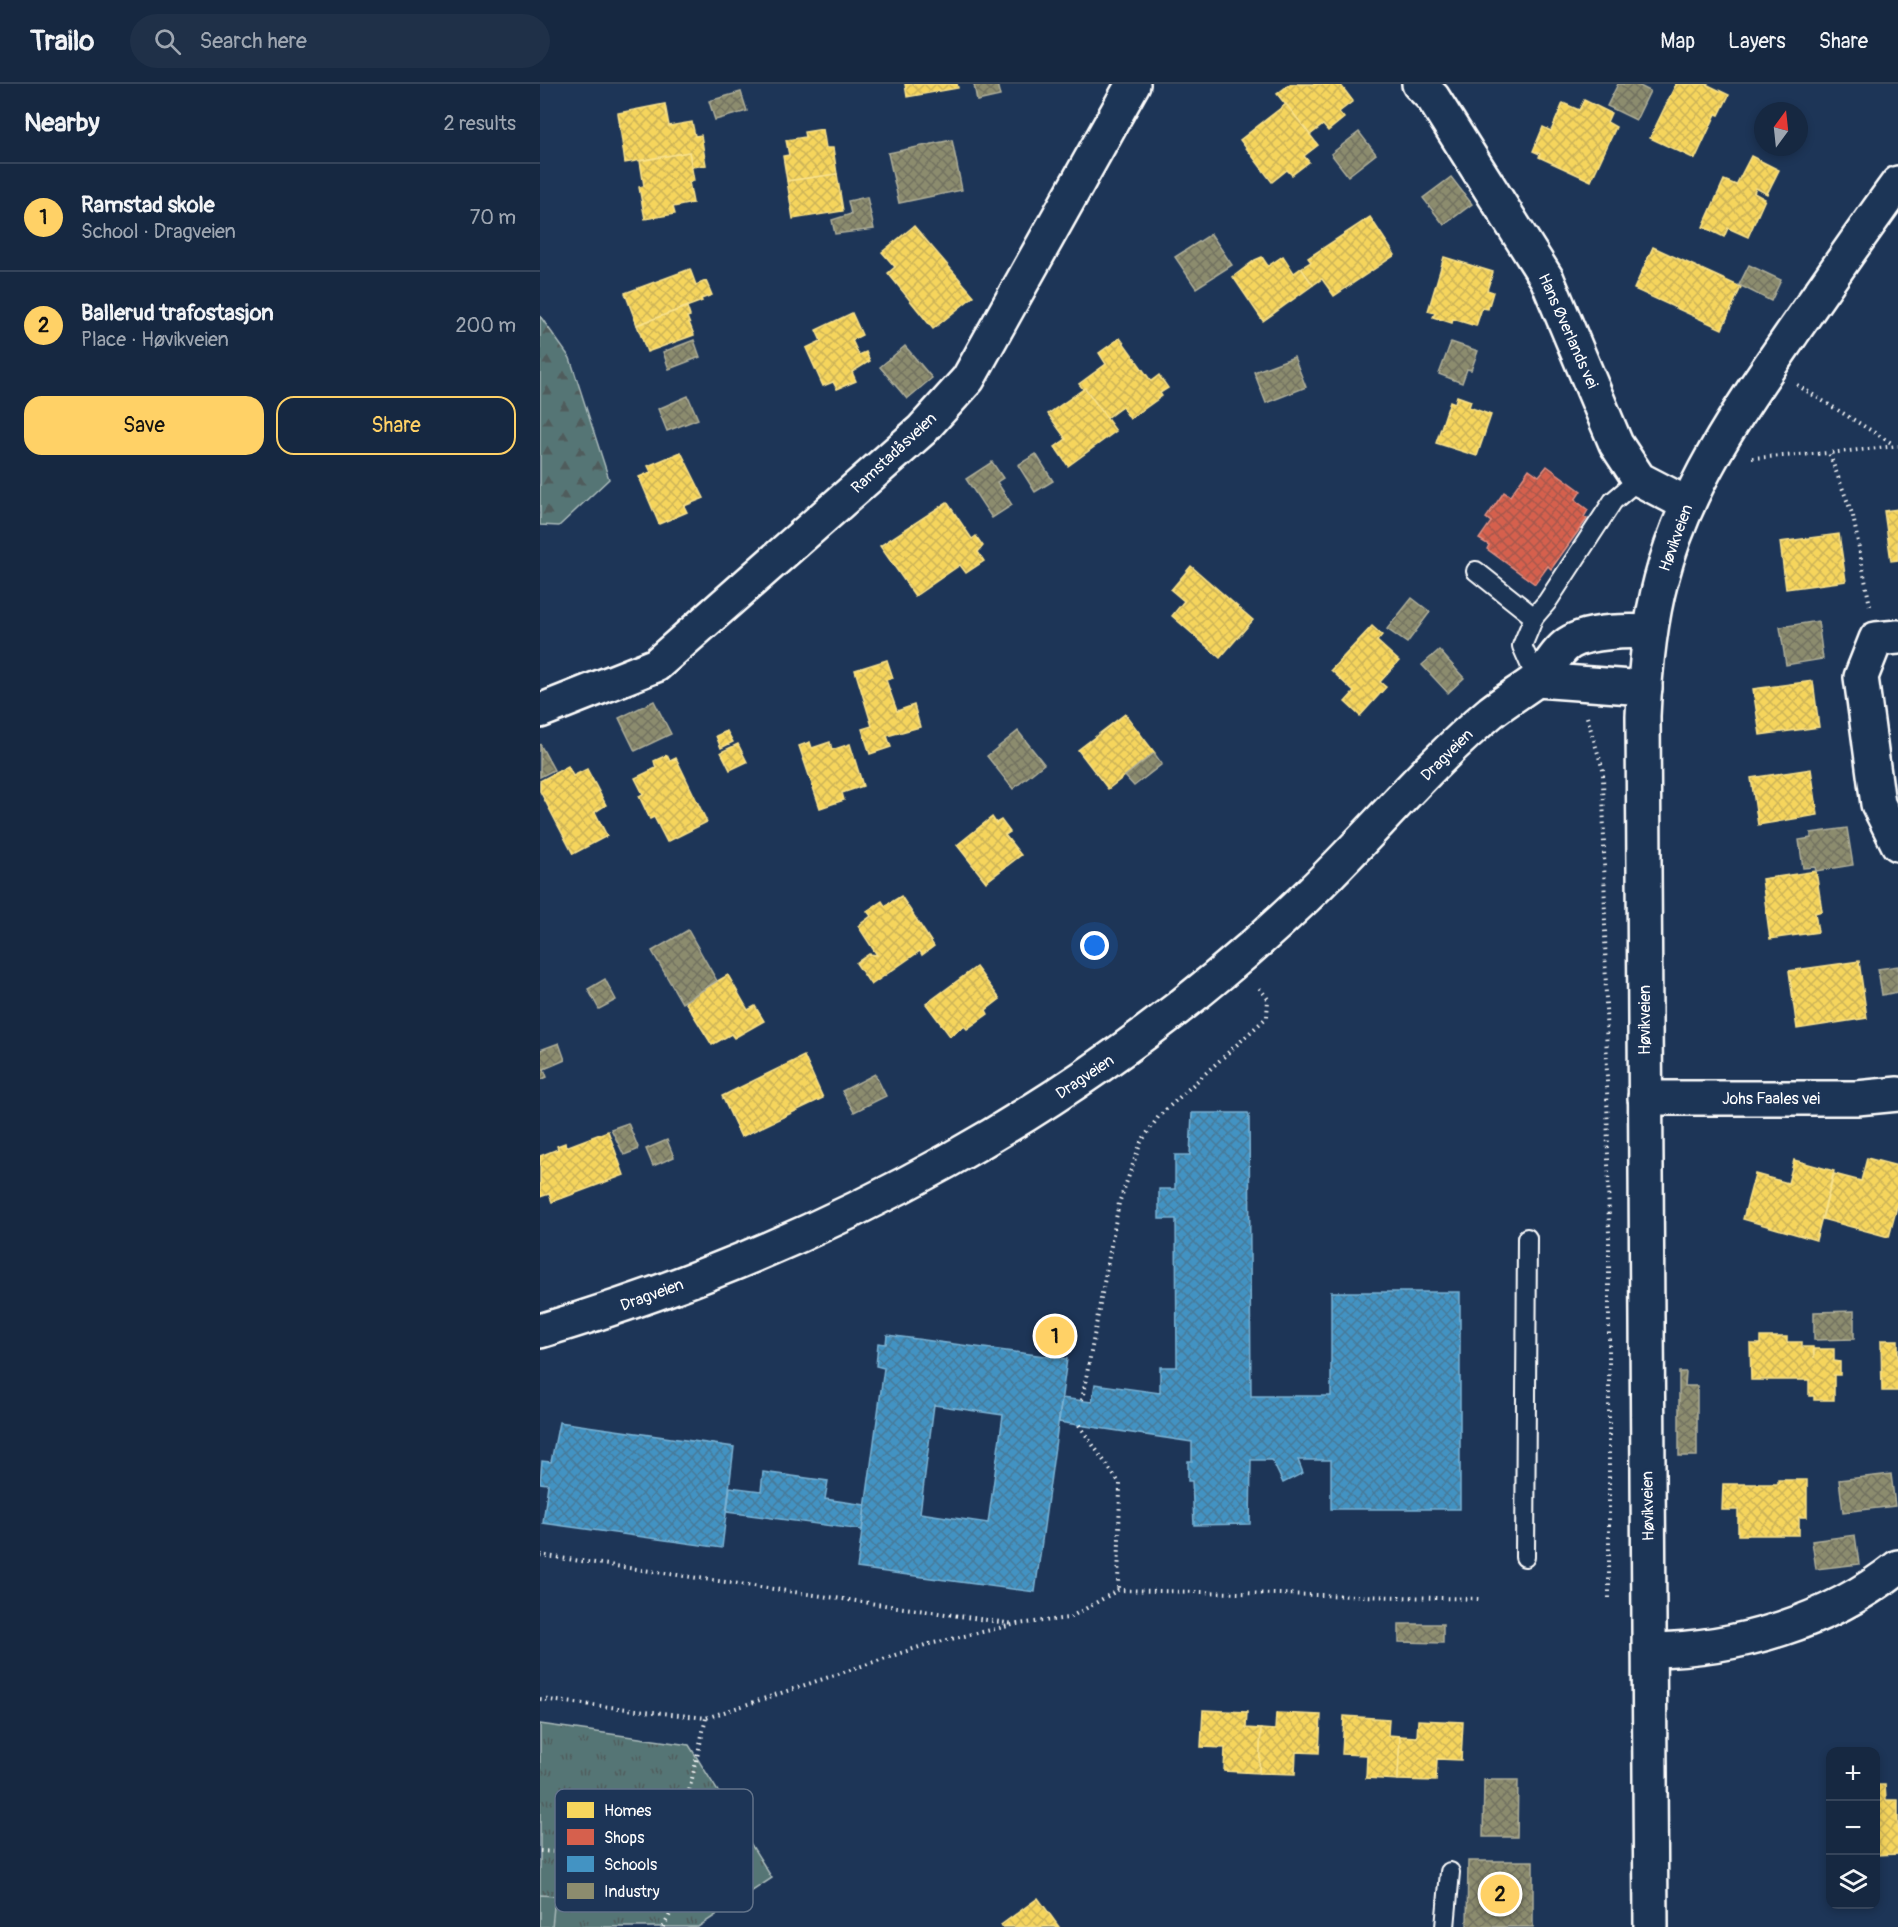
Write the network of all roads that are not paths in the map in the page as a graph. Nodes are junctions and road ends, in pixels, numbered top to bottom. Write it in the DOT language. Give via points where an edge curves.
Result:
graph roads {
  1 [pos="1133,84"];
  2 [pos="1429,89"];
  3 [pos="1898,183"];
  4 [pos="1639,478"];
  5 [pos="1687,504"];
  6 [pos="1476,571"];
  7 [pos="1534,617"];
  8 [pos="1650,632"];
  9 [pos="1887,638"];
  10 [pos="1537,680"];
  11 [pos="1645,688"];
  12 [pos="540,711"];
  13 [pos="1898,844"];
  14 [pos="1898,1094"];
  15 [pos="1645,1098"];
  16 [pos="1527,1238"];
  17 [pos="540,1331"];
  18 [pos="1525,1557"];
  19 [pos="1898,1567"];
  20 [pos="1650,1650"];
  21 [pos="1450,1872"];
  22 [pos="1445,1927"];
  23 [pos="1651,1927"];
  1 -- 12 [label="main road, Ramstadåsveien" via="968,379 922,430 656,665"];
  2 -- 4 [label="main road, Hans Øverlands vei" via="1547,279 1616,444"];
  3 -- 5 [label="main road, Høvikveien" via="1733,420"];
  4 -- 5 [label="main road, Hans Øverlands vei"];
  4 -- 7 [label="lane" via="1613,501"];
  5 -- 8 [label="main road, Høvikveien" via="1661,580"];
  6 -- 7 [label="lane"];
  7 -- 10 [label="lane" via="1522,646"];
  8 -- 10 [label="main road, Dragveien" via="1619,630 1570,642"];
  8 -- 11 [label="main road, Høvikveien"];
  9 -- 13 [label="main road" via="1861,677 1878,804"];
  10 -- 11 [label="main road"];
  10 -- 17 [label="main road, Dragveien" via="1490,712 1308,895 1208,987 1060,1094 976,1147 824,1225 741,1262"];
  11 -- 15 [label="main road, Høvikveien"];
  14 -- 15 [label="main road, Johs Faales vei" via="1845,1099"];
  15 -- 20 [label="main road, Høvikveien"];
  16 -- 18 [label="lane"];
  19 -- 20 [label="main road" via="1835,1608 1768,1634 1674,1650"];
  20 -- 23 [label="main road, Høvikveien"];
  21 -- 22 [label="lane"];
}
